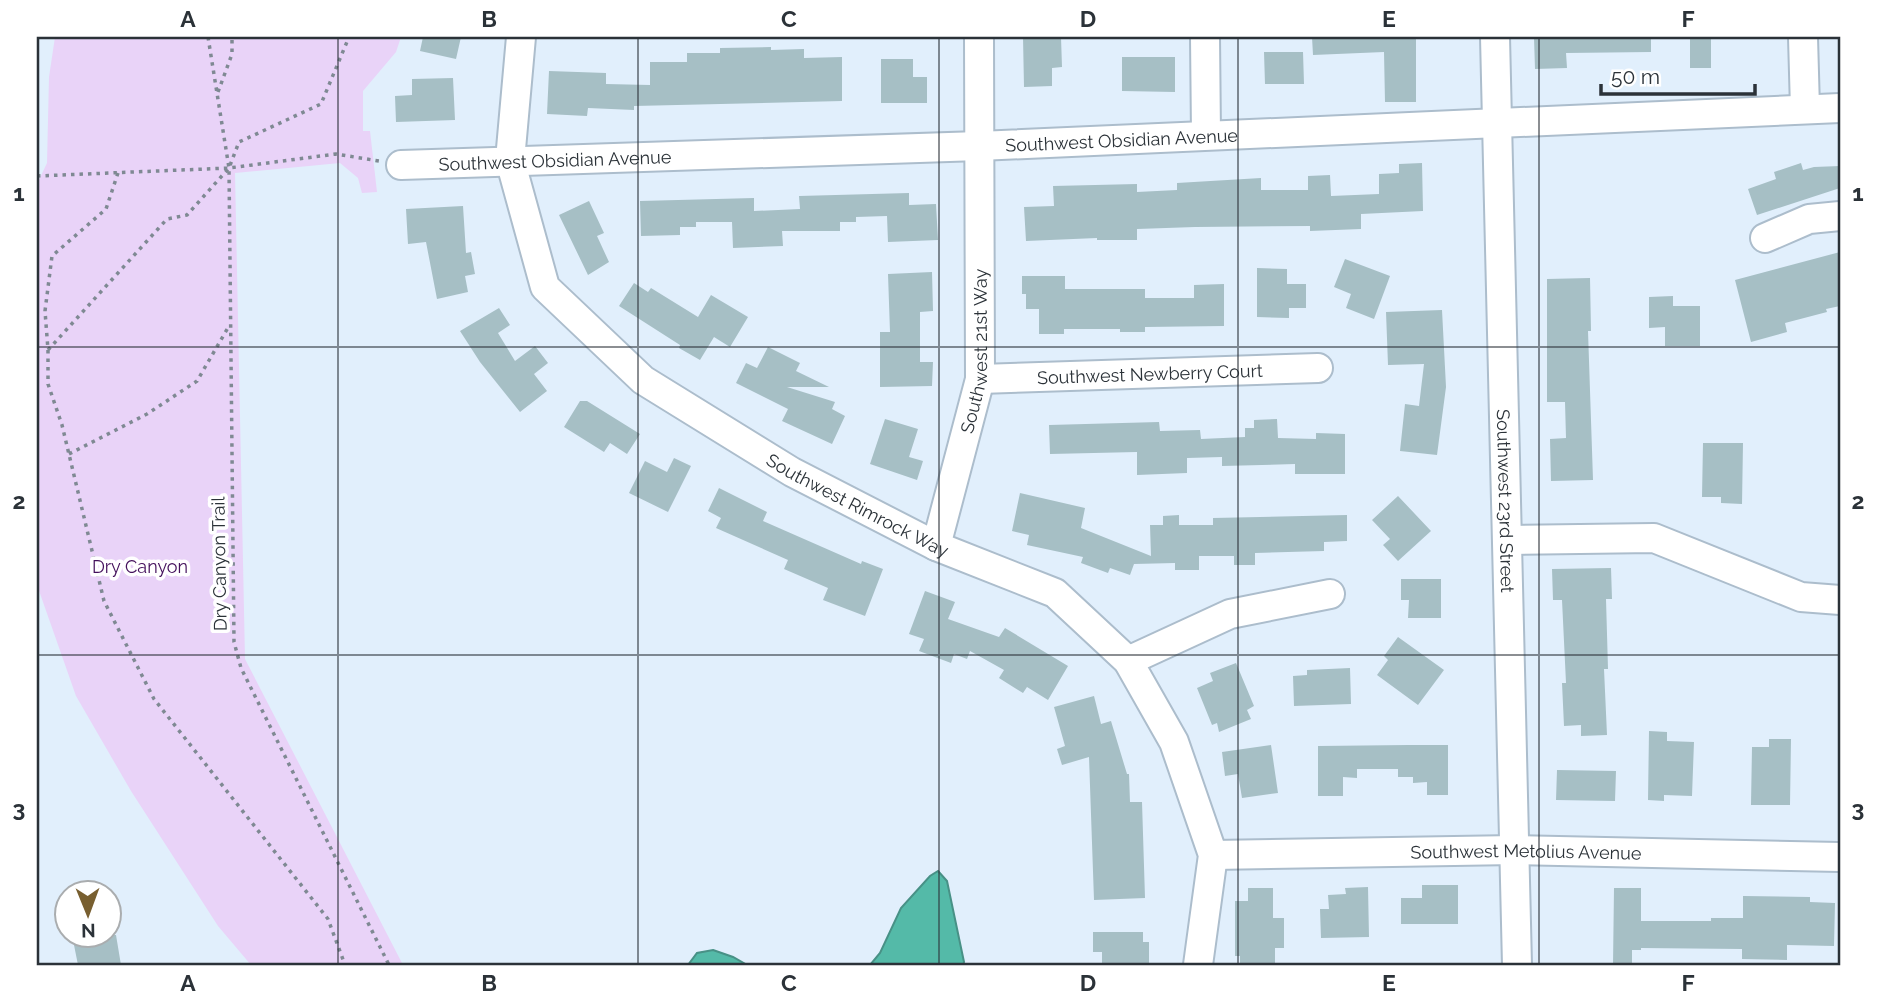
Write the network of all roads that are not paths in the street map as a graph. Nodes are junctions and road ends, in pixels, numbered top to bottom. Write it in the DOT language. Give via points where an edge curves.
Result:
graph roads {
  1 [pos="521,37"];
  2 [pos="979,37"];
  3 [pos="1205,37"];
  4 [pos="1495,37"];
  5 [pos="1803,37"];
  6 [pos="1840,108"];
  7 [pos="1805,109"];
  8 [pos="1498,122"];
  9 [pos="1206,135"];
  10 [pos="979,149"];
  11 [pos="510,160"];
  12 [pos="401,165"];
  13 [pos="1840,216"];
  14 [pos="1765,238"];
  15 [pos="1318,368"];
  16 [pos="980,379"];
  17 [pos="1509,540"];
  18 [pos="936,546"];
  19 [pos="1330,594"];
  20 [pos="1840,600"];
  21 [pos="1128,661"];
  22 [pos="1515,850"];
  23 [pos="1213,855"];
  24 [pos="1840,857"];
  25 [pos="1198,965"];
  26 [pos="1517,965"];
  1 -- 11 [label="street, Southwest Rimrock Way"];
  2 -- 10 [label="street, Southwest 21st Way"];
  3 -- 9 [label="street"];
  4 -- 8 [label="street, Southwest 23rd Street"];
  5 -- 7 [label="street"];
  6 -- 7 [label="street, Southwest Obsidian Avenue"];
  7 -- 8 [label="street, Southwest Obsidian Avenue"];
  8 -- 9 [label="street, Southwest Obsidian Avenue"];
  8 -- 17 [label="street, Southwest 23rd Street"];
  9 -- 10 [label="street, Southwest Obsidian Avenue"];
  10 -- 11 [label="street, Southwest Obsidian Avenue"];
  10 -- 16 [label="street, Southwest 21st Way"];
  11 -- 12 [label="street, Southwest Obsidian Avenue"];
  11 -- 18 [label="street, Southwest Rimrock Way" via="545,287 643,380 792,472"];
  13 -- 14 [label="street" via="1809,219"];
  15 -- 16 [label="street, Southwest Newberry Court"];
  16 -- 18 [label="street, Southwest 21st Way"];
  17 -- 20 [label="street" via="1654,538 1801,597"];
  17 -- 22 [label="street, Southwest 23rd Street"];
  18 -- 21 [label="street, Southwest Rimrock Way" via="1055,593"];
  19 -- 21 [label="street" via="1230,614"];
  21 -- 23 [label="street, Southwest Rimrock Way" via="1174,742"];
  22 -- 23 [label="street, Southwest Metolius Avenue"];
  22 -- 24 [label="street, Southwest Metolius Avenue"];
  22 -- 26 [label="street, Southwest 23rd Street"];
  23 -- 25 [label="street, Southwest Rimrock Way"];
}
